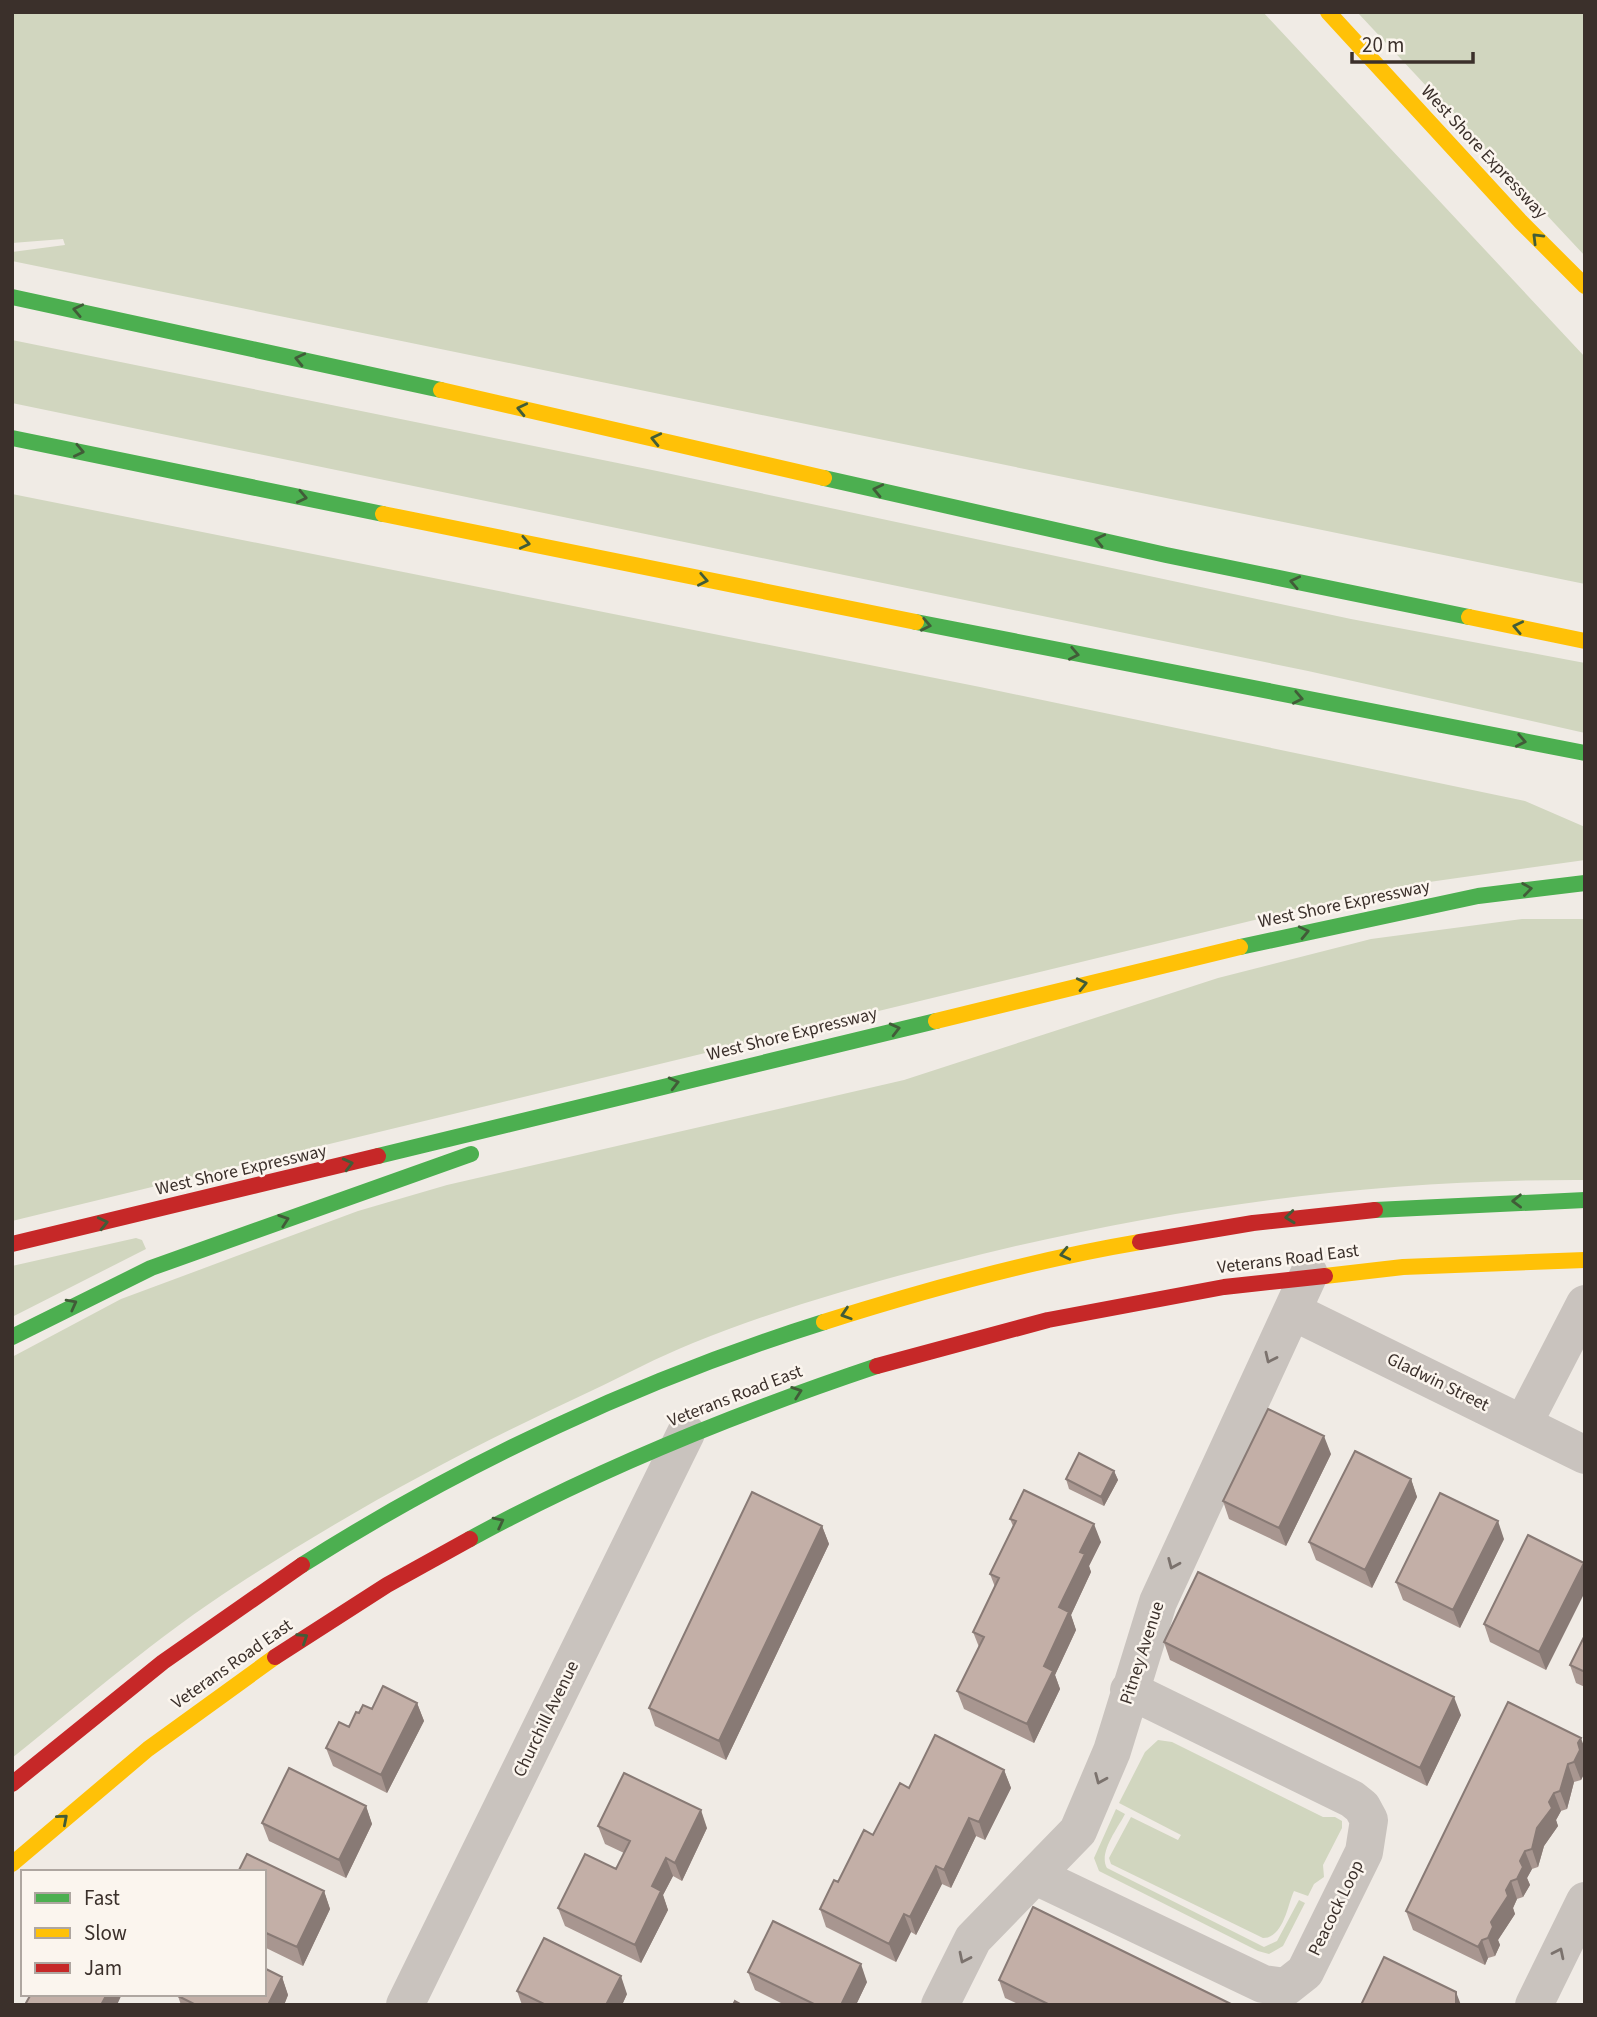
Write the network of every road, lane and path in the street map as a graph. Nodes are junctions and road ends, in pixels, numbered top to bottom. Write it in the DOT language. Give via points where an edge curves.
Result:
graph roads {
  1 [pos="1328,12"];
  2 [pos="1585,286"];
  3 [pos="12,297"];
  4 [pos="12,438"];
  5 [pos="1585,641"];
  6 [pos="1585,754"];
  7 [pos="1585,883"];
  8 [pos="608,1099"];
  9 [pos="1585,1200"];
  10 [pos="12,1244"];
  11 [pos="1585,1260"];
  12 [pos="1309,1274"];
  13 [pos="1585,1304"];
  14 [pos="1292,1311"];
  15 [pos="12,1337"];
  16 [pos="1523,1424"];
  17 [pos="686,1433"];
  18 [pos="1585,1455"];
  19 [pos="1129,1690"];
  20 [pos="12,1784"];
  21 [pos="12,1864"];
  22 [pos="1036,1876"];
  23 [pos="1585,1901"];
  24 [pos="405,2005"];
  25 [pos="940,2005"];
  26 [pos="1534,2005"];
  2 -- 1 [label="main road, West Shore Expressway, one-way"];
  5 -- 3 [label="main road, one-way" via="1166,555"];
  4 -- 6 [label="main road, one-way"];
  8 -- 7 [label="main road, West Shore Expressway, one-way" via="1329,926 1478,896"];
  10 -- 8 [label="main road, West Shore Expressway, one-way"];
  15 -- 8 [label="main road, one-way" via="149,1269 397,1183"];
  9 -- 20 [label="main road, one-way" via="1364,1210 1146,1237 926,1289 719,1357 510,1449 321,1553 140,1679"];
  11 -- 12 [label="main road, Veterans Road East" via="1452,1263"];
  12 -- 14 [label="street, Pitney Avenue"];
  17 -- 12 [label="main road, Veterans Road East, one-way" via="876,1365 1021,1325 1178,1293"];
  13 -- 16 [label="street"];
  14 -- 16 [label="street, Gladwin Street"];
  14 -- 19 [label="street, Pitney Avenue, one-way" via="1180,1549"];
  16 -- 18 [label="street, Gladwin Street"];
  21 -- 17 [label="main road, Veterans Road East, one-way" via="177,1725 349,1608 494,1525"];
  17 -- 24 [label="street, Churchill Avenue"];
  19 -- 22 [label="street, Pitney Avenue, one-way" via="1112,1751 1077,1831"];
  19 -- 22 [label="street, Peacock Loop" via="1362,1807 1369,1820 1364,1852 1305,1972 1286,1987 1263,1984"];
  22 -- 25 [label="street, Pitney Avenue, one-way" via="973,1939"];
  26 -- 23 [label="street, one-way"];
}
